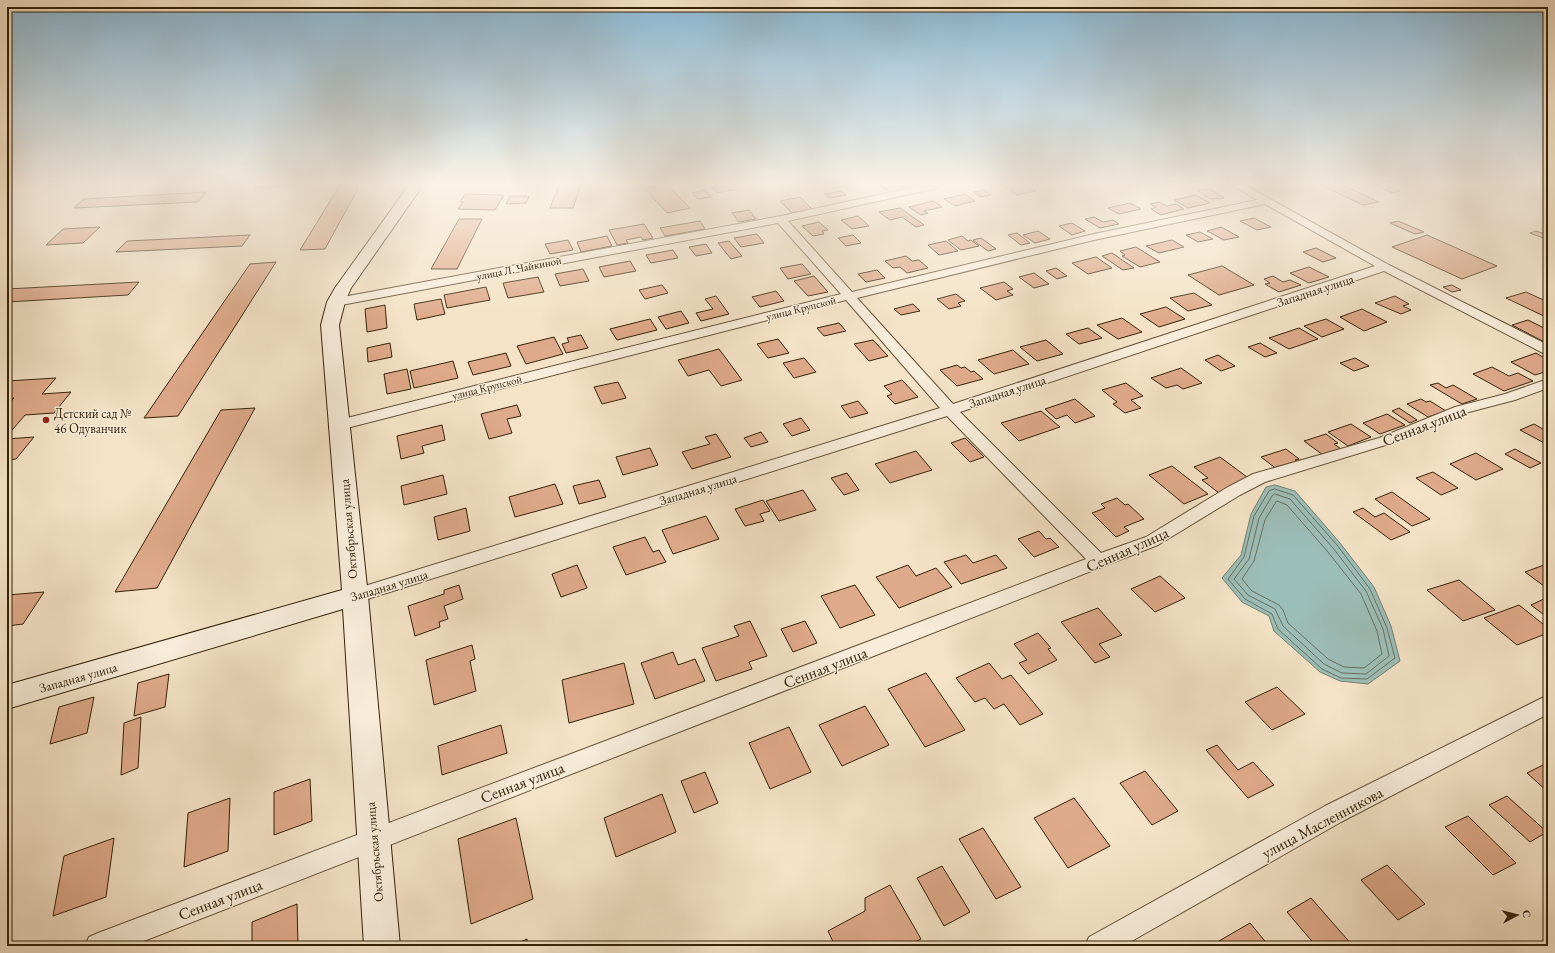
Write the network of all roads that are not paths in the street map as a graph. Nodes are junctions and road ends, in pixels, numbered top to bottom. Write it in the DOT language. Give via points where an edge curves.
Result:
graph roads {
  1 [pos="383,229"];
  2 [pos="725,229"];
  3 [pos="790,229"];
  4 [pos="1130,229"];
  5 [pos="1318,229"];
  6 [pos="1385,267"];
  7 [pos="849,296"];
  8 [pos="336,302"];
  9 [pos="1548,350"];
  10 [pos="1548,383"];
  11 [pos="950,410"];
  12 [pos="339,425"];
  13 [pos="1099,562"];
  14 [pos="355,596"];
  15 [pos="7,697"];
  16 [pos="1548,704"];
  17 [pos="373,839"];
  18 [pos="98,946"];
  19 [pos="382,946"];
  20 [pos="1098,946"];
  1 -- 8 [label="main road, Октябрьская улица" via="361,260"];
  2 -- 8 [label="street, улица Л. Чайкиной"];
  3 -- 7 [label="street"];
  4 -- 7 [label="street, улица Крупской"];
  5 -- 6 [label="street"];
  6 -- 9 [label="street"];
  6 -- 11 [label="street, Западная улица"];
  7 -- 11 [label="street"];
  7 -- 12 [label="street, улица Крупской"];
  8 -- 12 [label="main road, Октябрьская улица" via="330,325"];
  10 -- 13 [label="street, Сенная улица" via="1510,397 1460,410 1384,441 1258,478 1156,539"];
  11 -- 13 [label="street"];
  11 -- 14 [label="street, Западная улица"];
  12 -- 14 [label="main road, Октябрьская улица"];
  13 -- 17 [label="street, Сенная улица"];
  14 -- 15 [label="main road, Западная улица"];
  14 -- 17 [label="main road, Октябрьская улица"];
  16 -- 20 [label="street, улица Масленникова" via="1334,814"];
  17 -- 18 [label="street, Сенная улица"];
  17 -- 19 [label="main road, Октябрьская улица"];
}
